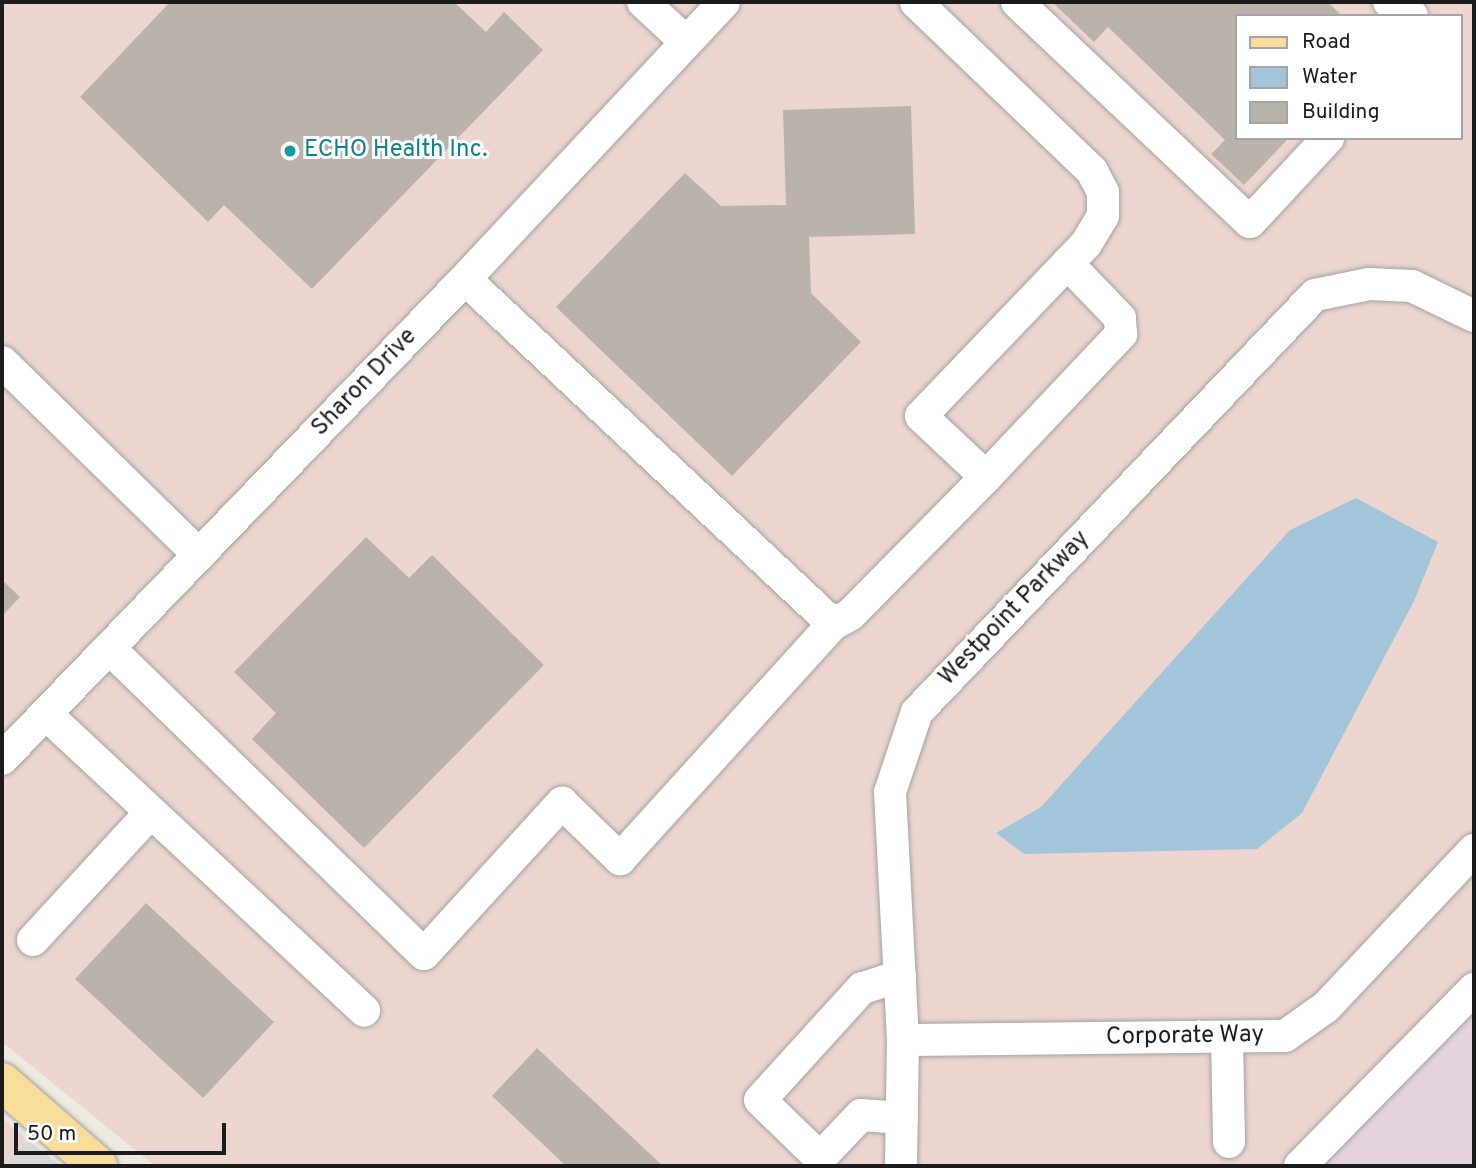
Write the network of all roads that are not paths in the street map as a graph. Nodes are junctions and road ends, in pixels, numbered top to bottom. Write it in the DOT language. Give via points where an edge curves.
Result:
graph roads {
  1 [pos="643,2"];
  2 [pos="724,2"];
  3 [pos="916,2"];
  4 [pos="1017,2"];
  5 [pos="1390,2"];
  6 [pos="1409,14"];
  7 [pos="687,42"];
  8 [pos="1326,140"];
  9 [pos="1067,264"];
  10 [pos="466,279"];
  11 [pos="1474,316"];
  12 [pos="2,362"];
  13 [pos="986,477"];
  14 [pos="199,555"];
  15 [pos="832,624"];
  16 [pos="109,648"];
  17 [pos="46,714"];
  18 [pos="2,759"];
  19 [pos="150,812"];
  20 [pos="1474,850"];
  21 [pos="33,940"];
  22 [pos="900,976"];
  23 [pos="1474,989"];
  24 [pos="364,1011"];
  25 [pos="1227,1037"];
  26 [pos="903,1040"];
  27 [pos="3,1086"];
  28 [pos="902,1118"];
  29 [pos="1229,1142"];
  30 [pos="86,1162"];
  31 [pos="817,1162"];
  32 [pos="901,1166"];
  33 [pos="1300,1166"];
  1 -- 7 [label="street"];
  2 -- 7 [label="street, Sharon Drive"];
  3 -- 9 [label="street" via="1092,172 1103,192 1103,216"];
  4 -- 8 [label="street" via="1250,222"];
  5 -- 6 [label="street"];
  7 -- 10 [label="street, Sharon Drive"];
  9 -- 13 [label="street" via="1120,318 1121,334"];
  9 -- 13 [label="street" via="921,416"];
  10 -- 14 [label="street, Sharon Drive"];
  10 -- 15 [label="street"];
  11 -- 22 [label="street, Westpoint Parkway" via="1412,286 1369,284 1315,295 917,712 890,792"];
  12 -- 14 [label="street"];
  13 -- 15 [label="street" via="850,615"];
  14 -- 16 [label="street, Sharon Drive"];
  15 -- 16 [label="street" via="620,859 562,803 424,954"];
  16 -- 17 [label="street, Sharon Drive"];
  17 -- 18 [label="street, Sharon Drive"];
  17 -- 19 [label="street"];
  19 -- 21 [label="street"];
  19 -- 24 [label="street"];
  20 -- 25 [label="street, Corporate Way" via="1326,1007 1285,1036"];
  22 -- 26 [label="street, Westpoint Parkway"];
  22 -- 31 [label="street" via="862,988 760,1100"];
  23 -- 33 [label="street"];
  25 -- 26 [label="street, Corporate Way"];
  25 -- 29 [label="street"];
  26 -- 28 [label="street, Westpoint Parkway"];
  27 -- 30 [label="main road"];
  28 -- 31 [label="street" via="860,1115"];
  28 -- 32 [label="street, Westpoint Parkway"];
}
